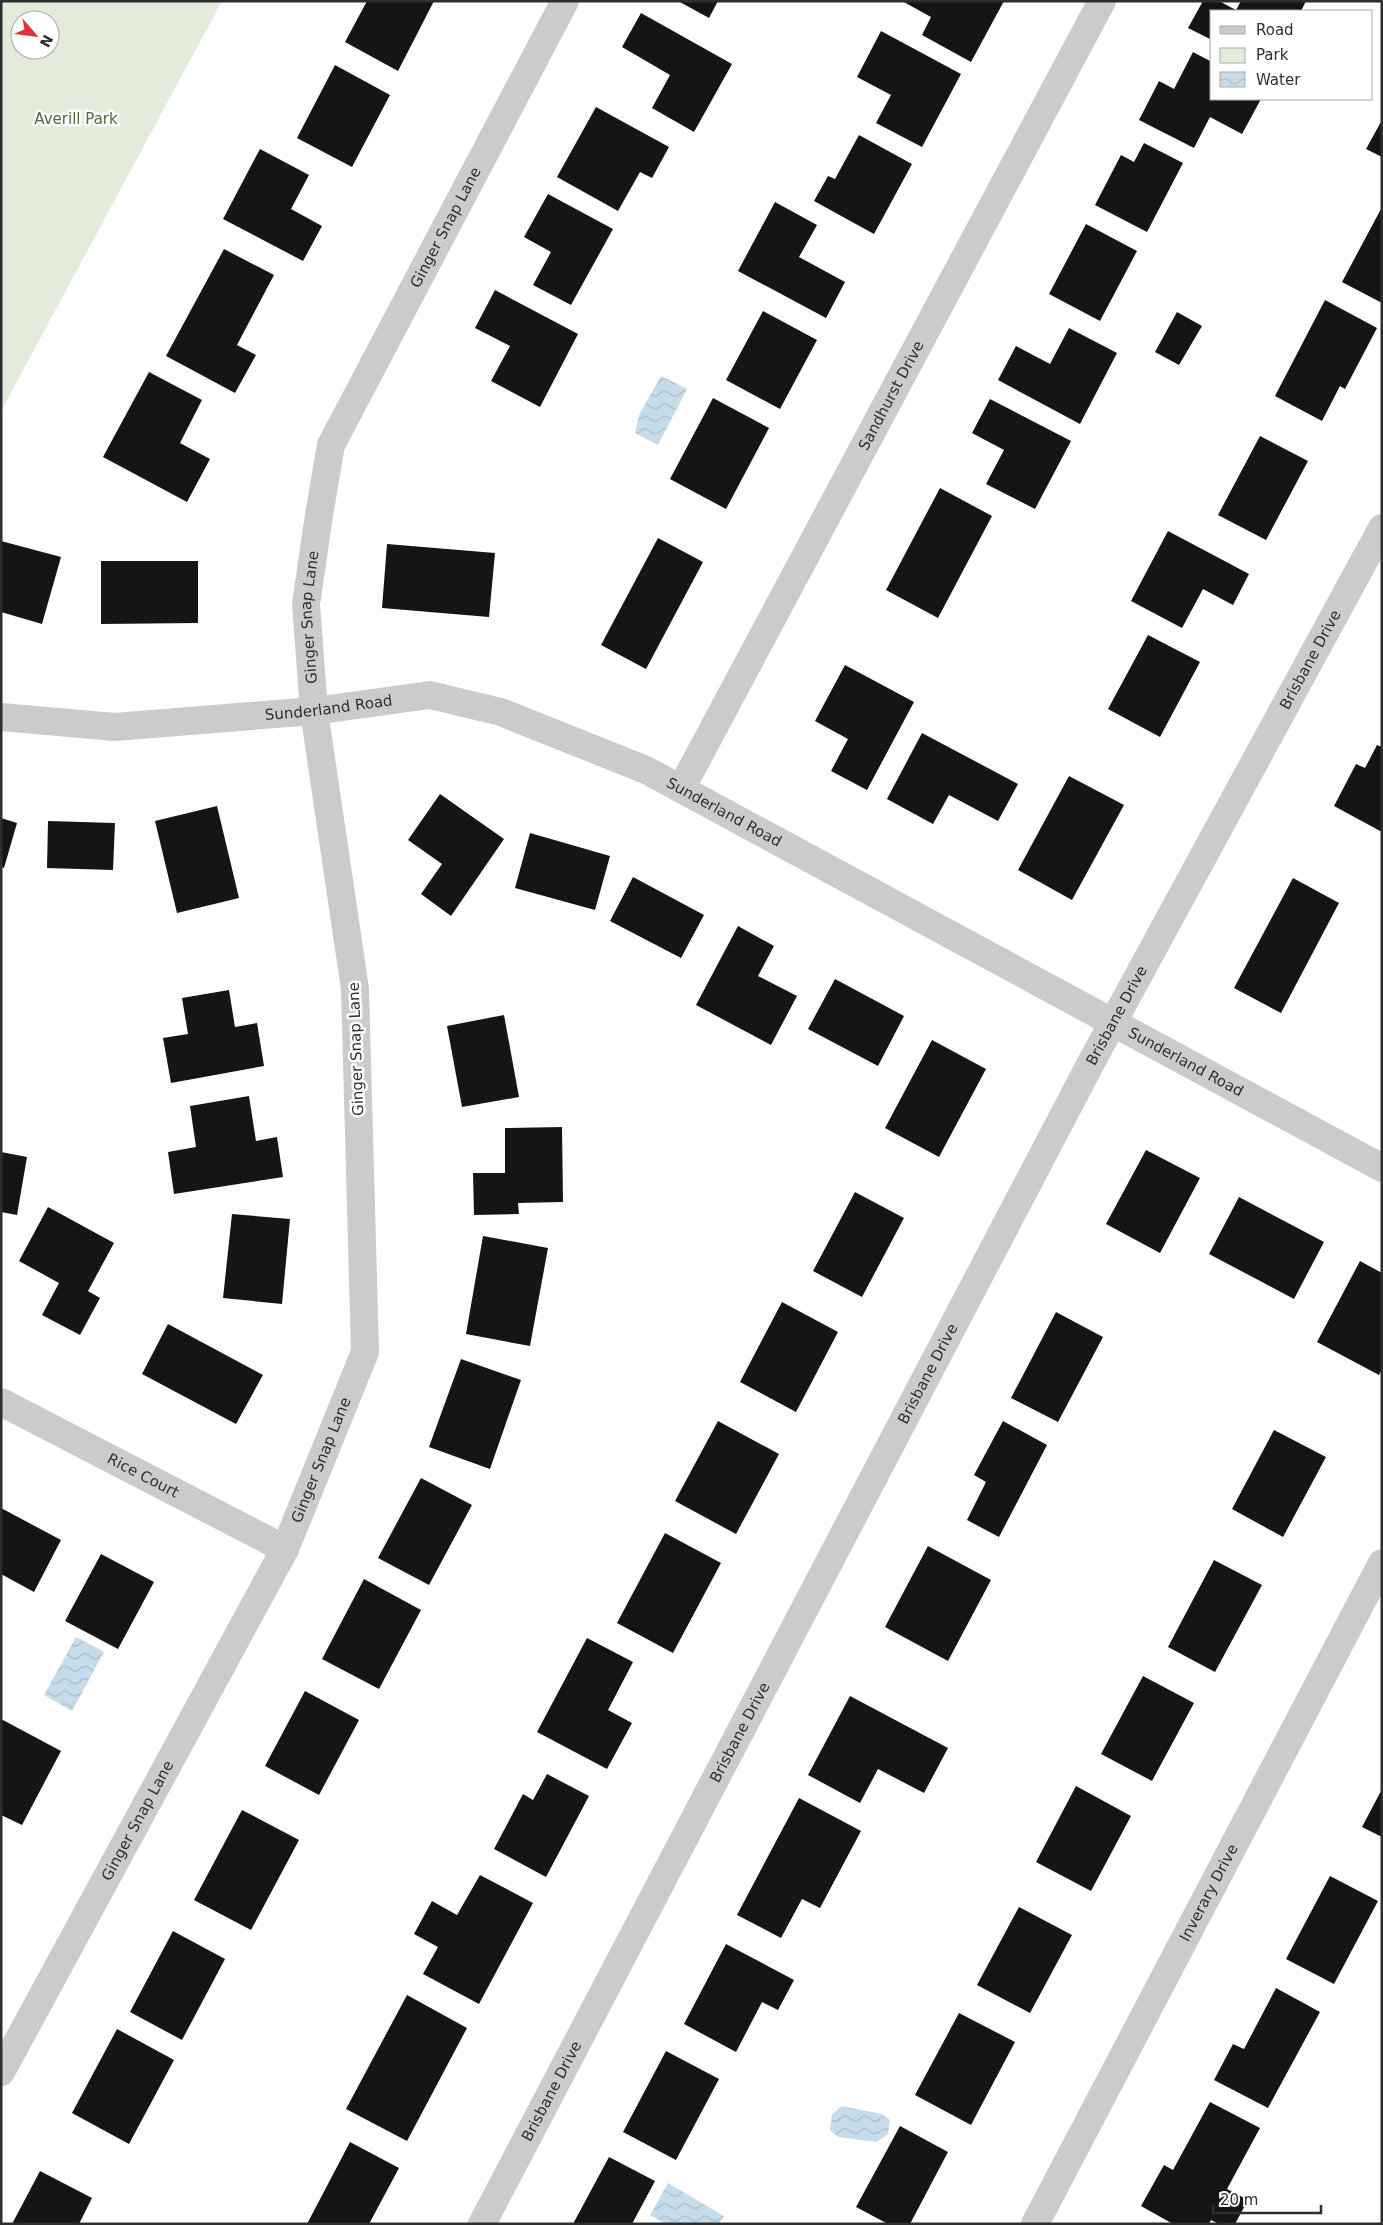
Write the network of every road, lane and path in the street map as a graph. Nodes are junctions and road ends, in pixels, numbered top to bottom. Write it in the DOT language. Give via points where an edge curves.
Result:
graph roads {
  1 [pos="565,1"];
  2 [pos="1102,1"];
  3 [pos="1382,528"];
  4 [pos="314,711"];
  5 [pos="1,717"];
  6 [pos="681,789"];
  7 [pos="1114,1023"];
  8 [pos="1382,1168"];
  9 [pos="1,1402"];
  10 [pos="285,1549"];
  11 [pos="1382,1562"];
  12 [pos="1,2072"];
  13 [pos="482,2224"];
  14 [pos="1035,2224"];
  1 -- 4 [label="street, Ginger Snap Lane" via="331,445 306,604"];
  2 -- 6 [label="street, Sandhurst Drive"];
  3 -- 7 [label="street, Brisbane Drive"];
  4 -- 5 [label="street, Sunderland Road" via="115,727"];
  4 -- 6 [label="street, Sunderland Road" via="430,695 501,712 646,770"];
  4 -- 10 [label="street, Ginger Snap Lane" via="355,988 365,1352"];
  6 -- 7 [label="street, Sunderland Road"];
  7 -- 8 [label="street, Sunderland Road"];
  7 -- 13 [label="street, Brisbane Drive"];
  9 -- 10 [label="street, Rice Court"];
  10 -- 12 [label="street, Ginger Snap Lane"];
  11 -- 14 [label="street, Inverary Drive"];
}
